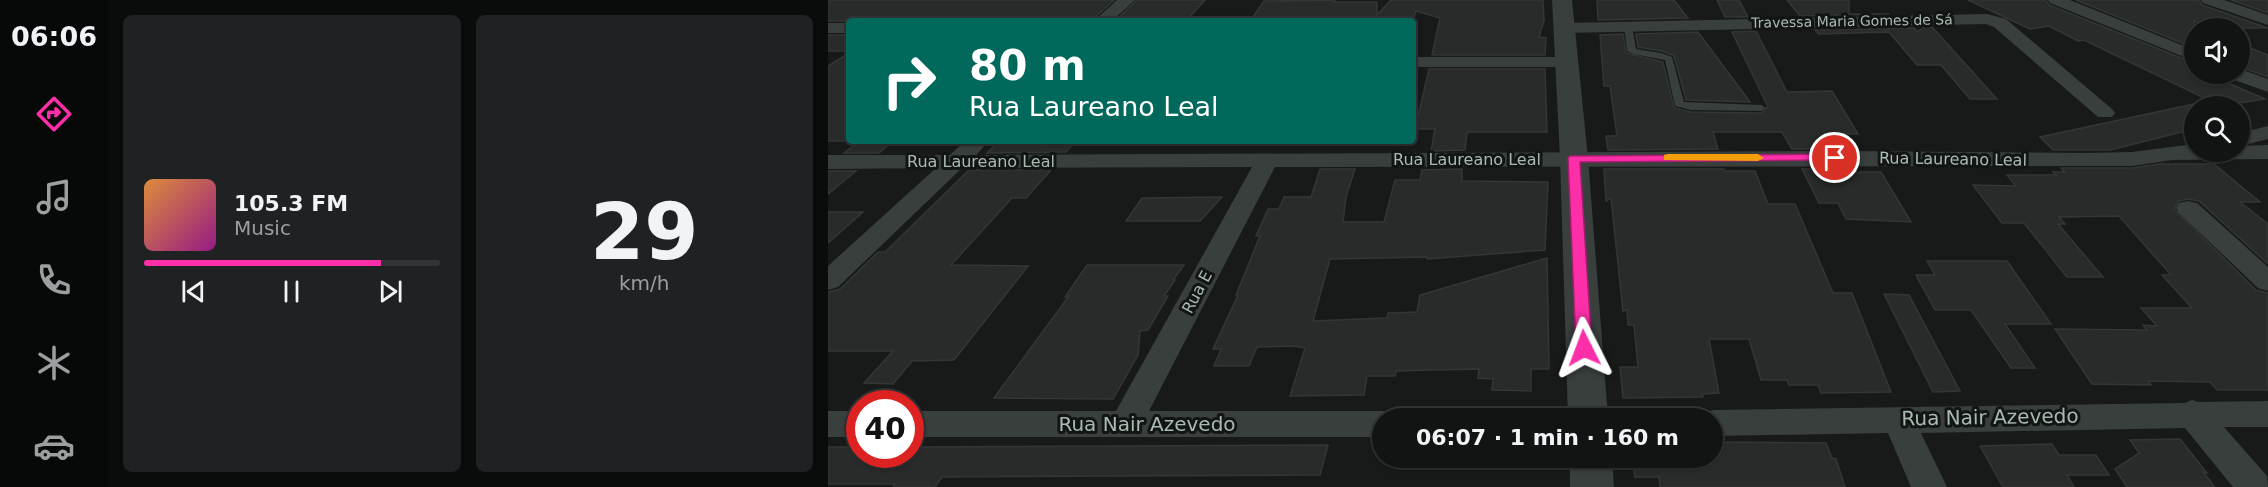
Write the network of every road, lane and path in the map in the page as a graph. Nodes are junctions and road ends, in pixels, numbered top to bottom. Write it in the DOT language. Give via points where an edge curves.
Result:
graph roads {
  1 [pos="1126,0"];
  2 [pos="2056,0"];
  3 [pos="2209,0"];
  4 [pos="1564,14"];
  5 [pos="1105,18"];
  6 [pos="2268,20"];
  7 [pos="1628,26"];
  8 [pos="828,28"];
  9 [pos="846,28"];
  10 [pos="2184,52"];
  11 [pos="1416,62"];
  12 [pos="1567,62"];
  13 [pos="2250,79"];
  14 [pos="2268,86"];
  15 [pos="1761,108"];
  16 [pos="2105,113"];
  17 [pos="2268,132"];
  18 [pos="2250,137"];
  19 [pos="975,144"];
  20 [pos="2250,152"];
  21 [pos="2268,152"];
  22 [pos="2184,153"];
  23 [pos="1574,158"];
  24 [pos="1268,160"];
  25 [pos="958,161"];
  26 [pos="828,162"];
  27 [pos="2188,208"];
  28 [pos="828,281"];
  29 [pos="2268,282"];
  30 [pos="1587,408"];
  31 [pos="2192,413"];
  32 [pos="2268,414"];
  33 [pos="1898,419"];
  34 [pos="1126,423"];
  35 [pos="1723,423"];
  36 [pos="828,424"];
  37 [pos="846,424"];
  38 [pos="924,424"];
  39 [pos="1372,424"];
  40 [pos="1591,468"];
  41 [pos="1592,487"];
  42 [pos="1929,487"];
  43 [pos="2254,487"];
  1 -- 5 [label="street"];
  2 -- 10 [label="street"];
  3 -- 6 [label="street"];
  4 -- 7 [label="street, Travessa Maria Gomes de Sá"];
  4 -- 12 [label="street"];
  7 -- 15 [label="lane" via="1632,51 1669,59 1679,104"];
  7 -- 16 [label="street, Travessa Maria Gomes de Sá" via="1987,19 2000,23"];
  8 -- 9 [label="street"];
  11 -- 12 [label="street"];
  12 -- 23 [label="street"];
  13 -- 14 [label="street"];
  17 -- 18 [label="street"];
  19 -- 25 [label="street"];
  20 -- 21 [label="street, Rua Laureano Leal"];
  22 -- 23 [label="street, Rua Laureano Leal" via="2085,160"];
  23 -- 24 [label="street, Rua Laureano Leal"];
  23 -- 30 [label="street"];
  24 -- 25 [label="street, Rua Laureano Leal"];
  24 -- 34 [label="street, Rua E"];
  25 -- 26 [label="street, Rua Laureano Leal"];
  25 -- 28 [label="street"];
  27 -- 29 [label="street"];
  31 -- 32 [label="street, Rua Nair Azevedo"];
  31 -- 33 [label="street, Rua Nair Azevedo"];
  31 -- 43 [label="street"];
  33 -- 35 [label="street, Rua Nair Azevedo"];
  33 -- 42 [label="street"];
  34 -- 38 [label="street, Rua Nair Azevedo"];
  34 -- 39 [label="street, Rua Nair Azevedo"];
  36 -- 37 [label="street"];
  40 -- 41 [label="street"];
}
